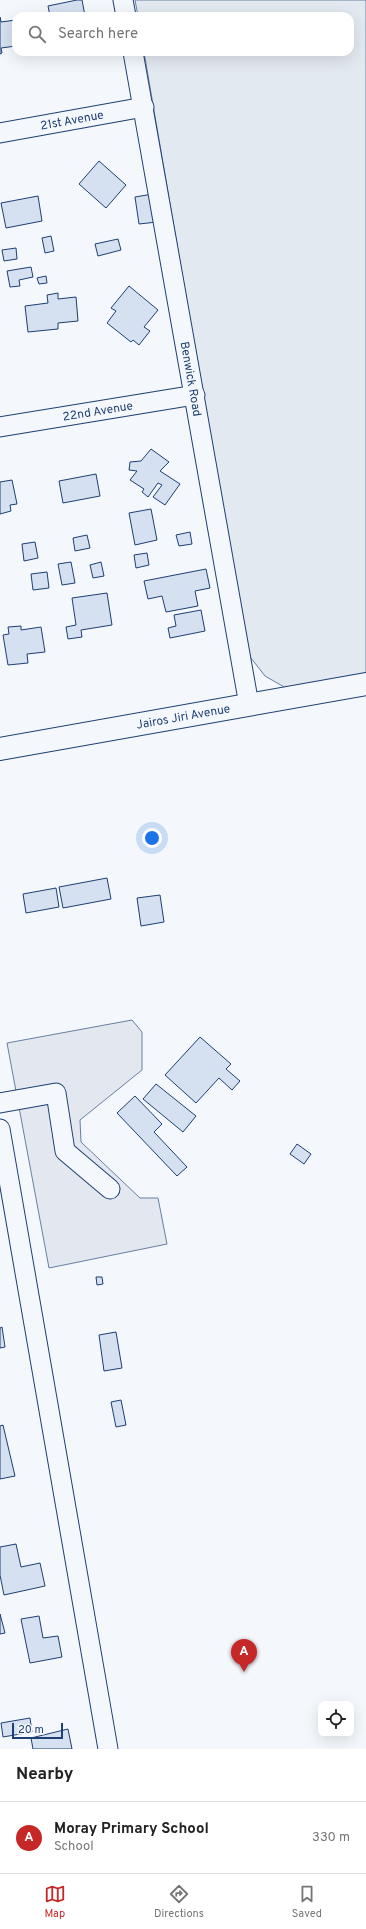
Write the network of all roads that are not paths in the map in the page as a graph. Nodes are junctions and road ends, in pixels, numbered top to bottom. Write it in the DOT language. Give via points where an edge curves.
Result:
graph roads {
  1 [pos="123,0"];
  2 [pos="125,12"];
  3 [pos="134,56"];
  4 [pos="144,107"];
  5 [pos="0,133"];
  6 [pos="195,395"];
  7 [pos="0,427"];
  8 [pos="366,684"];
  9 [pos="249,705"];
  10 [pos="0,749"];
  11 [pos="0,1103"];
  12 [pos="0,1129"];
  13 [pos="110,1188"];
  14 [pos="108,1749"];
  1 -- 2 [label="street"];
  3 -- 4 [label="street, Benwick Road"];
  4 -- 5 [label="street, 21st Avenue"];
  4 -- 6 [label="street, Benwick Road"];
  6 -- 7 [label="street, 22nd Avenue"];
  6 -- 9 [label="street, Benwick Road"];
  8 -- 9 [label="main road, Jairos Jiri Avenue"];
  9 -- 10 [label="main road, Jairos Jiri Avenue"];
  11 -- 13 [label="street" via="56,1094 65,1151"];
  12 -- 14 [label="street"];
}
